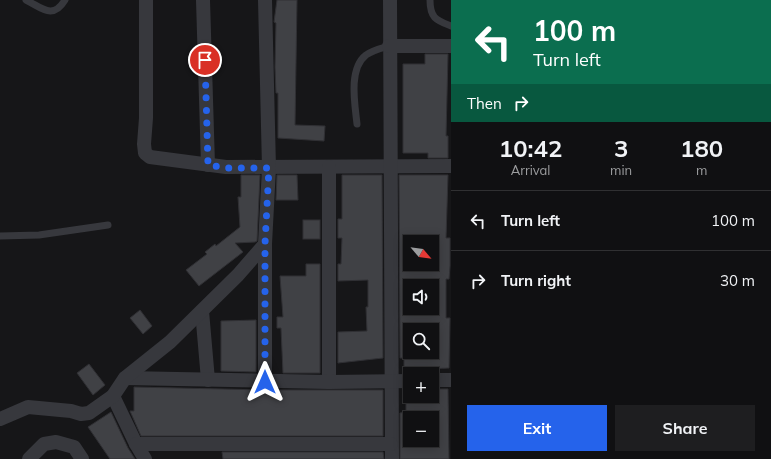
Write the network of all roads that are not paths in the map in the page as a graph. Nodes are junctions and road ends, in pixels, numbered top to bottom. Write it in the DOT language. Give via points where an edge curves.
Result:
graph roads {
  1 [pos="26,0"];
  2 [pos="65,0"];
  3 [pos="146,0"];
  4 [pos="203,0"];
  5 [pos="265,0"];
  6 [pos="390,0"];
  7 [pos="430,0"];
  8 [pos="451,26"];
  9 [pos="390,46"];
  10 [pos="451,46"];
  11 [pos="357,124"];
  12 [pos="208,165"];
  13 [pos="391,166"];
  14 [pos="451,166"];
  15 [pos="329,167"];
  16 [pos="269,168"];
  17 [pos="108,224"];
  18 [pos="0,236"];
  19 [pos="265,244"];
  20 [pos="202,311"];
  21 [pos="125,378"];
  22 [pos="208,380"];
  23 [pos="403,380"];
  24 [pos="439,380"];
  25 [pos="451,380"];
  26 [pos="393,381"];
  27 [pos="265,382"];
  28 [pos="329,382"];
  29 [pos="113,396"];
  30 [pos="0,420"];
  31 [pos="136,444"];
  32 [pos="392,444"];
  33 [pos="29,459"];
  34 [pos="82,459"];
  35 [pos="145,459"];
  36 [pos="392,459"];
  1 -- 2 [label="lane" via="53,12 60,8"];
  3 -- 12 [label="street" via="145,153 150,157"];
  4 -- 12 [label="street"];
  5 -- 16 [label="street"];
  6 -- 9 [label="street"];
  7 -- 8 [label="lane" via="430,11 436,20"];
  9 -- 10 [label="street"];
  9 -- 11 [label="lane" via="365,56 358,68 353,86"];
  9 -- 13 [label="street"];
  12 -- 16 [label="street" via="226,168"];
  13 -- 14 [label="street"];
  13 -- 15 [label="street"];
  13 -- 26 [label="street"];
  15 -- 16 [label="street"];
  15 -- 28 [label="street"];
  16 -- 19 [label="street"];
  17 -- 18 [label="lane" via="39,235"];
  19 -- 20 [label="street"];
  19 -- 27 [label="street"];
  20 -- 21 [label="street" via="170,342"];
  20 -- 22 [label="street"];
  21 -- 22 [label="street"];
  21 -- 29 [label="street"];
  22 -- 27 [label="street"];
  23 -- 26 [label="street"];
  24 -- 25 [label="street"];
  26 -- 28 [label="street"];
  26 -- 32 [label="street"];
  27 -- 28 [label="street"];
  29 -- 30 [label="street" via="89,413 28,407"];
  29 -- 31 [label="street"];
  31 -- 32 [label="street"];
  31 -- 35 [label="street"];
  32 -- 36 [label="street"];
  33 -- 34 [label="street" via="44,444 56,442 74,446"];
}
